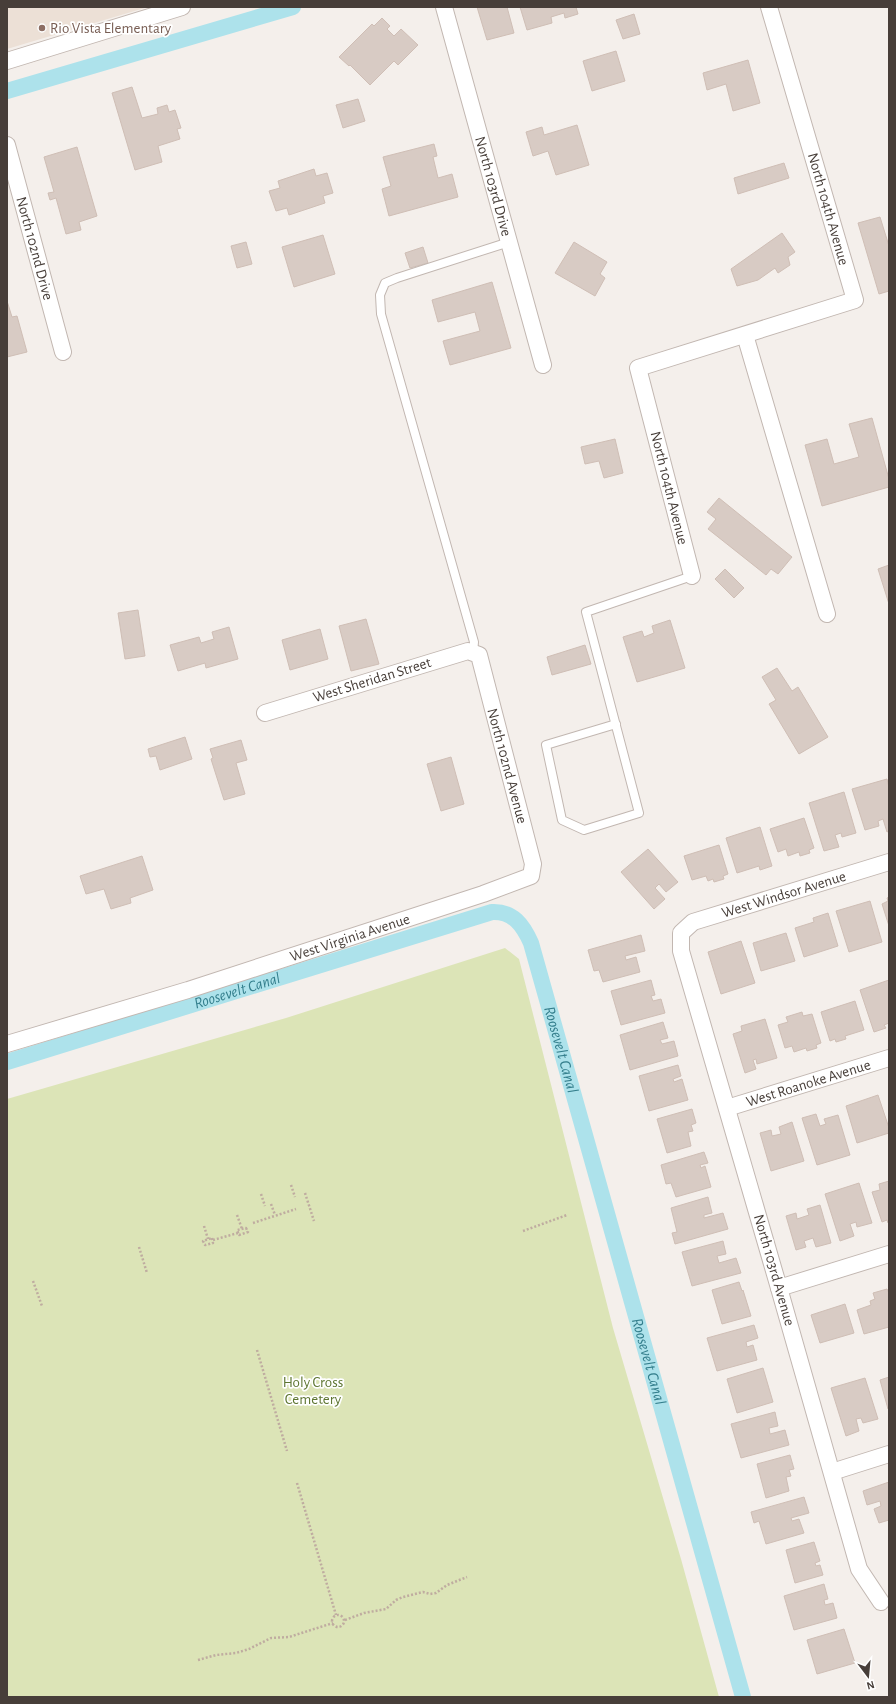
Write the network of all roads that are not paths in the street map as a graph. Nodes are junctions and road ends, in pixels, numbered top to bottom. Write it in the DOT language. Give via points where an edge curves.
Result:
graph roads {
  1 [pos="182,7"];
  2 [pos="444,7"];
  3 [pos="769,7"];
  4 [pos="7,61"];
  5 [pos="7,145"];
  6 [pos="509,242"];
  7 [pos="745,335"];
  8 [pos="63,352"];
  9 [pos="543,365"];
  10 [pos="692,576"];
  11 [pos="826,614"];
  12 [pos="476,654"];
  13 [pos="265,713"];
  14 [pos="616,724"];
  15 [pos="889,862"];
  16 [pos="531,876"];
  17 [pos="681,933"];
  18 [pos="7,1044"];
  19 [pos="889,1058"];
  20 [pos="727,1108"];
  21 [pos="889,1254"];
  22 [pos="779,1288"];
  23 [pos="889,1454"];
  24 [pos="832,1472"];
  25 [pos="880,1602"];
  1 -- 4 [label="street"];
  2 -- 6 [label="street, North 103rd Drive"];
  3 -- 7 [label="street, North 104th Avenue" via="855,300"];
  5 -- 8 [label="street, North 102nd Drive"];
  6 -- 9 [label="street, North 103rd Drive"];
  6 -- 12 [label="lane" via="396,278 385,283 380,295 381,314"];
  7 -- 10 [label="street, North 104th Avenue" via="638,368"];
  7 -- 11 [label="street"];
  10 -- 14 [label="lane" via="586,612"];
  12 -- 13 [label="street, West Sheridan Street" via="468,651"];
  12 -- 16 [label="street, North 102nd Avenue" via="533,864"];
  14 -- 14 [label="lane" via="639,813 584,830 562,820 546,745"];
  15 -- 17 [label="street, West Windsor Avenue" via="693,922"];
  16 -- 18 [label="street, West Virginia Avenue" via="188,990"];
  17 -- 20 [label="street, North 103rd Avenue" via="681,951"];
  19 -- 20 [label="street, West Roanoke Avenue"];
  20 -- 22 [label="street, North 103rd Avenue"];
  21 -- 22 [label="street"];
  22 -- 24 [label="street, North 103rd Avenue"];
  23 -- 24 [label="street"];
  24 -- 25 [label="street, North 103rd Avenue" via="859,1569"];
}
